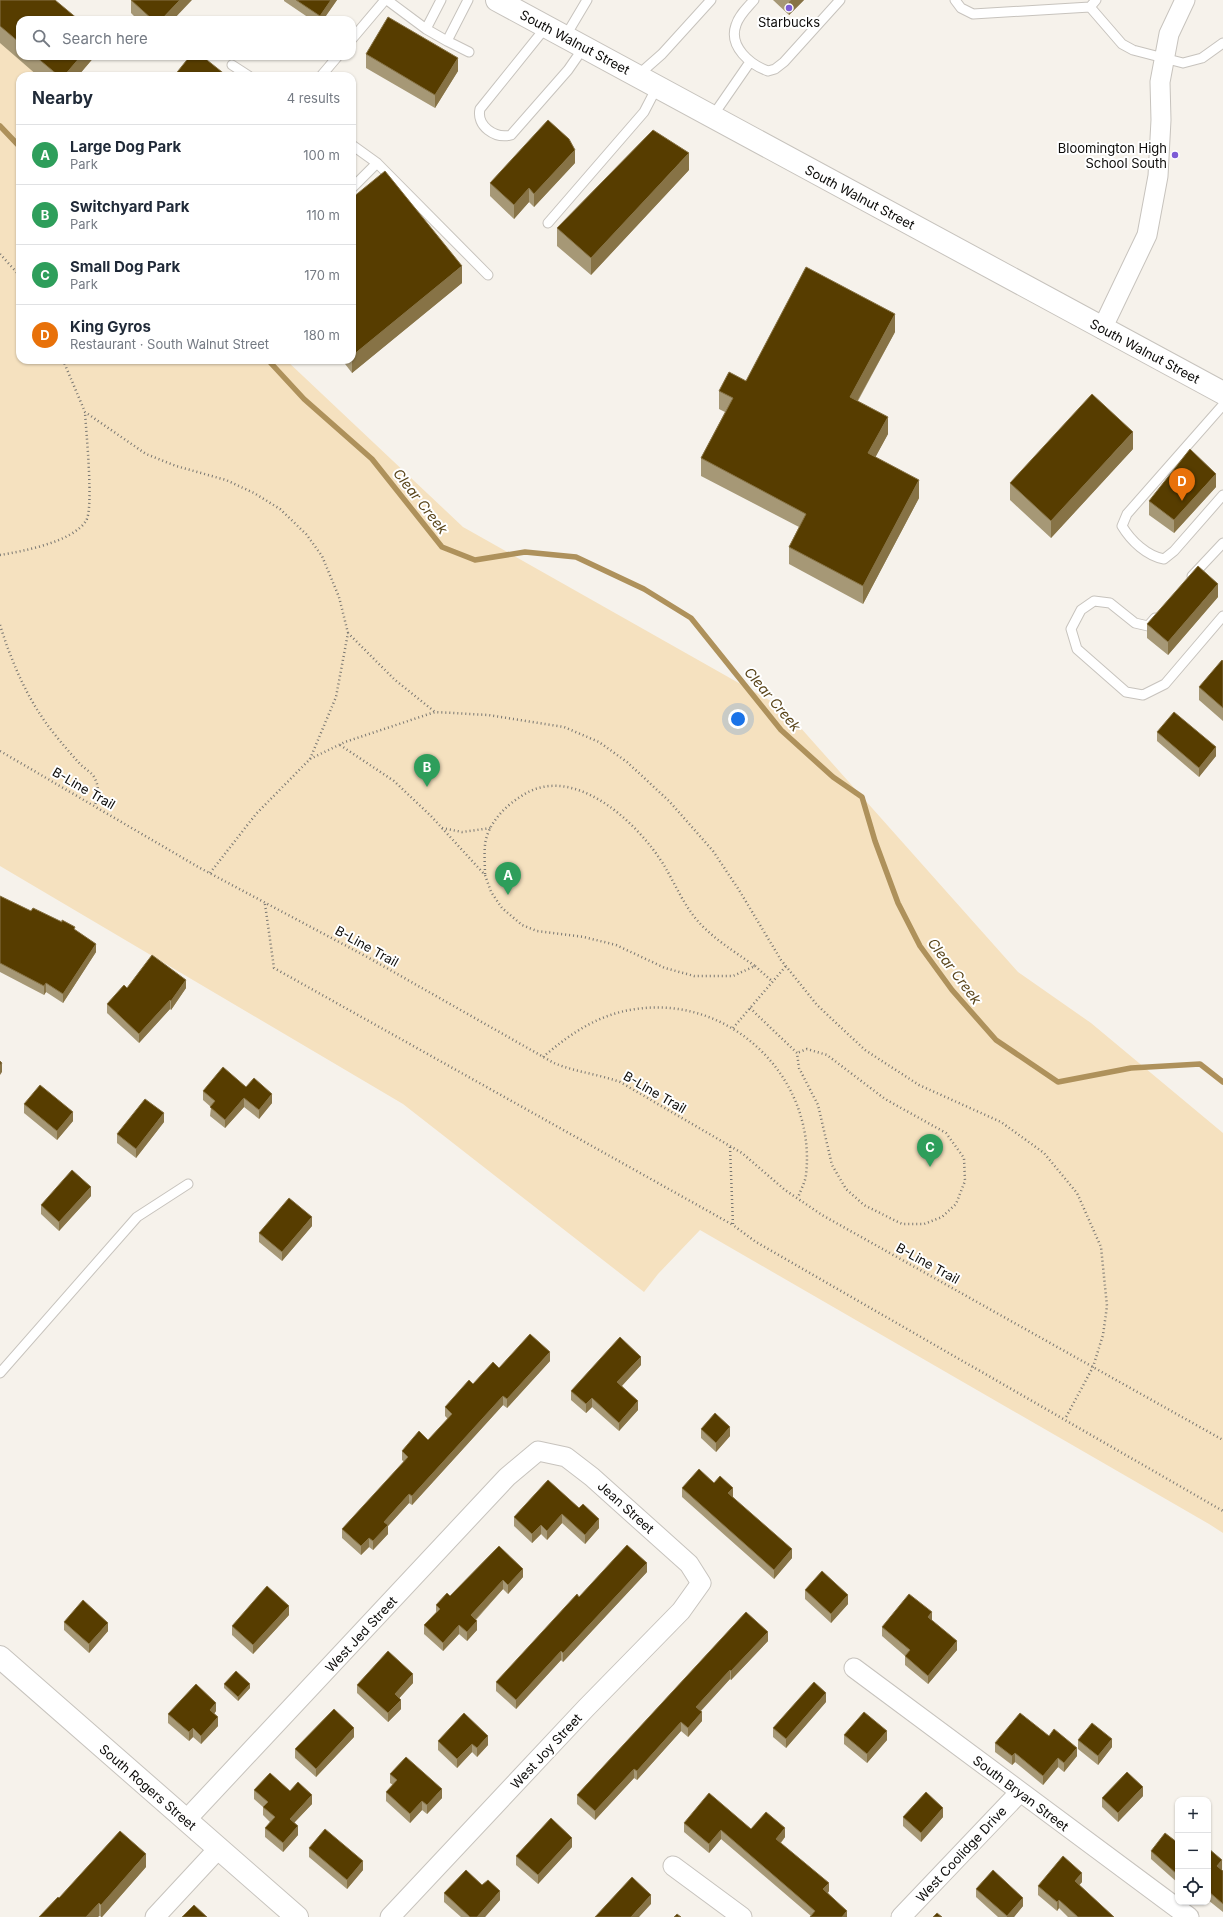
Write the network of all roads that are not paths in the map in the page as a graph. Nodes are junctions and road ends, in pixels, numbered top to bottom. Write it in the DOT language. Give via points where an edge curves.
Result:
graph roads {
  1 [pos="386,0"];
  2 [pos="442,0"];
  3 [pos="468,0"];
  4 [pos="497,0"];
  5 [pos="587,0"];
  6 [pos="711,0"];
  7 [pos="754,0"];
  8 [pos="840,0"];
  9 [pos="955,0"];
  10 [pos="1185,0"];
  11 [pos="1093,4"];
  12 [pos="546,27"];
  13 [pos="426,29"];
  14 [pos="356,34"];
  15 [pos="565,37"];
  16 [pos="447,41"];
  17 [pos="1223,44"];
  18 [pos="584,48"];
  19 [pos="469,52"];
  20 [pos="1165,58"];
  21 [pos="335,60"];
  22 [pos="750,62"];
  23 [pos="232,65"];
  24 [pos="243,72"];
  25 [pos="324,72"];
  26 [pos="638,76"];
  27 [pos="657,87"];
  28 [pos="712,117"];
  29 [pos="356,148"];
  30 [pos="377,163"];
  31 [pos="356,184"];
  32 [pos="548,223"];
  33 [pos="488,275"];
  34 [pos="1102,328"];
  35 [pos="1223,393"];
  36 [pos="1223,404"];
  37 [pos="1223,495"];
  38 [pos="1223,543"];
  39 [pos="1185,584"];
  40 [pos="1164,608"];
  41 [pos="1223,616"];
  42 [pos="188,1184"];
  43 [pos="0,1373"];
  44 [pos="538,1451"];
  45 [pos="701,1583"];
  46 [pos="0,1657"];
  47 [pos="854,1668"];
  48 [pos="1020,1792"];
  49 [pos="186,1820"];
  50 [pos="219,1848"];
  51 [pos="672,1866"];
  52 [pos="155,1917"];
  53 [pos="297,1917"];
  54 [pos="390,1917"];
  55 [pos="742,1917"];
  56 [pos="901,1917"];
  57 [pos="1189,1917"];
  1 -- 13 [label="lane"];
  1 -- 14 [label="lane"];
  2 -- 13 [label="lane"];
  3 -- 16 [label="lane"];
  4 -- 12 [label="main road, South Walnut Street"];
  5 -- 15 [label="lane"];
  6 -- 26 [label="lane" via="662,54"];
  7 -- 22 [label="lane" via="740,16 735,27 740,51"];
  8 -- 22 [label="lane" via="775,69 768,71"];
  9 -- 11 [label="lane" via="961,8 973,14"];
  10 -- 20 [label="street" via="1170,34"];
  11 -- 20 [label="lane" via="1122,44 1133,50"];
  12 -- 15 [label="main road, South Walnut Street"];
  12 -- 18 [label="lane" via="480,109 481,123 496,136 511,135"];
  13 -- 16 [label="lane"];
  15 -- 18 [label="main road, South Walnut Street"];
  16 -- 19 [label="lane"];
  17 -- 20 [label="lane" via="1202,58 1183,63"];
  18 -- 26 [label="main road, South Walnut Street"];
  20 -- 34 [label="street" via="1160,82 1158,176 1148,235"];
  21 -- 25 [label="lane"];
  22 -- 28 [label="lane"];
  23 -- 24 [label="lane"];
  26 -- 27 [label="main road, South Walnut Street"];
  27 -- 28 [label="main road, South Walnut Street"];
  27 -- 32 [label="lane" via="644,112"];
  28 -- 34 [label="main road, South Walnut Street"];
  29 -- 30 [label="lane"];
  30 -- 31 [label="lane"];
  30 -- 33 [label="lane"];
  34 -- 35 [label="main road, South Walnut Street"];
  36 -- 37 [label="lane" via="1127,514 1122,526 1128,536 1153,557 1164,559"];
  38 -- 39 [label="lane"];
  40 -- 41 [label="lane" via="1148,626 1135,623 1110,603 1094,601 1081,610 1071,629 1077,649 1126,692 1143,695 1165,684"];
  42 -- 43 [label="lane" via="137,1217"];
  44 -- 45 [label="street, Jean Street" via="566,1457 592,1477 689,1564"];
  44 -- 49 [label="street, West Jed Street" via="507,1477"];
  45 -- 54 [label="street, West Joy Street" via="681,1611"];
  46 -- 49 [label="main road, South Rogers Street"];
  47 -- 48 [label="street, South Bryan Street"];
  48 -- 56 [label="street, West Coolidge Drive"];
  48 -- 57 [label="street, South Bryan Street"];
  49 -- 50 [label="main road, South Rogers Street"];
  50 -- 52 [label="street"];
  50 -- 53 [label="main road, South Rogers Street"];
  51 -- 55 [label="street"];
}
